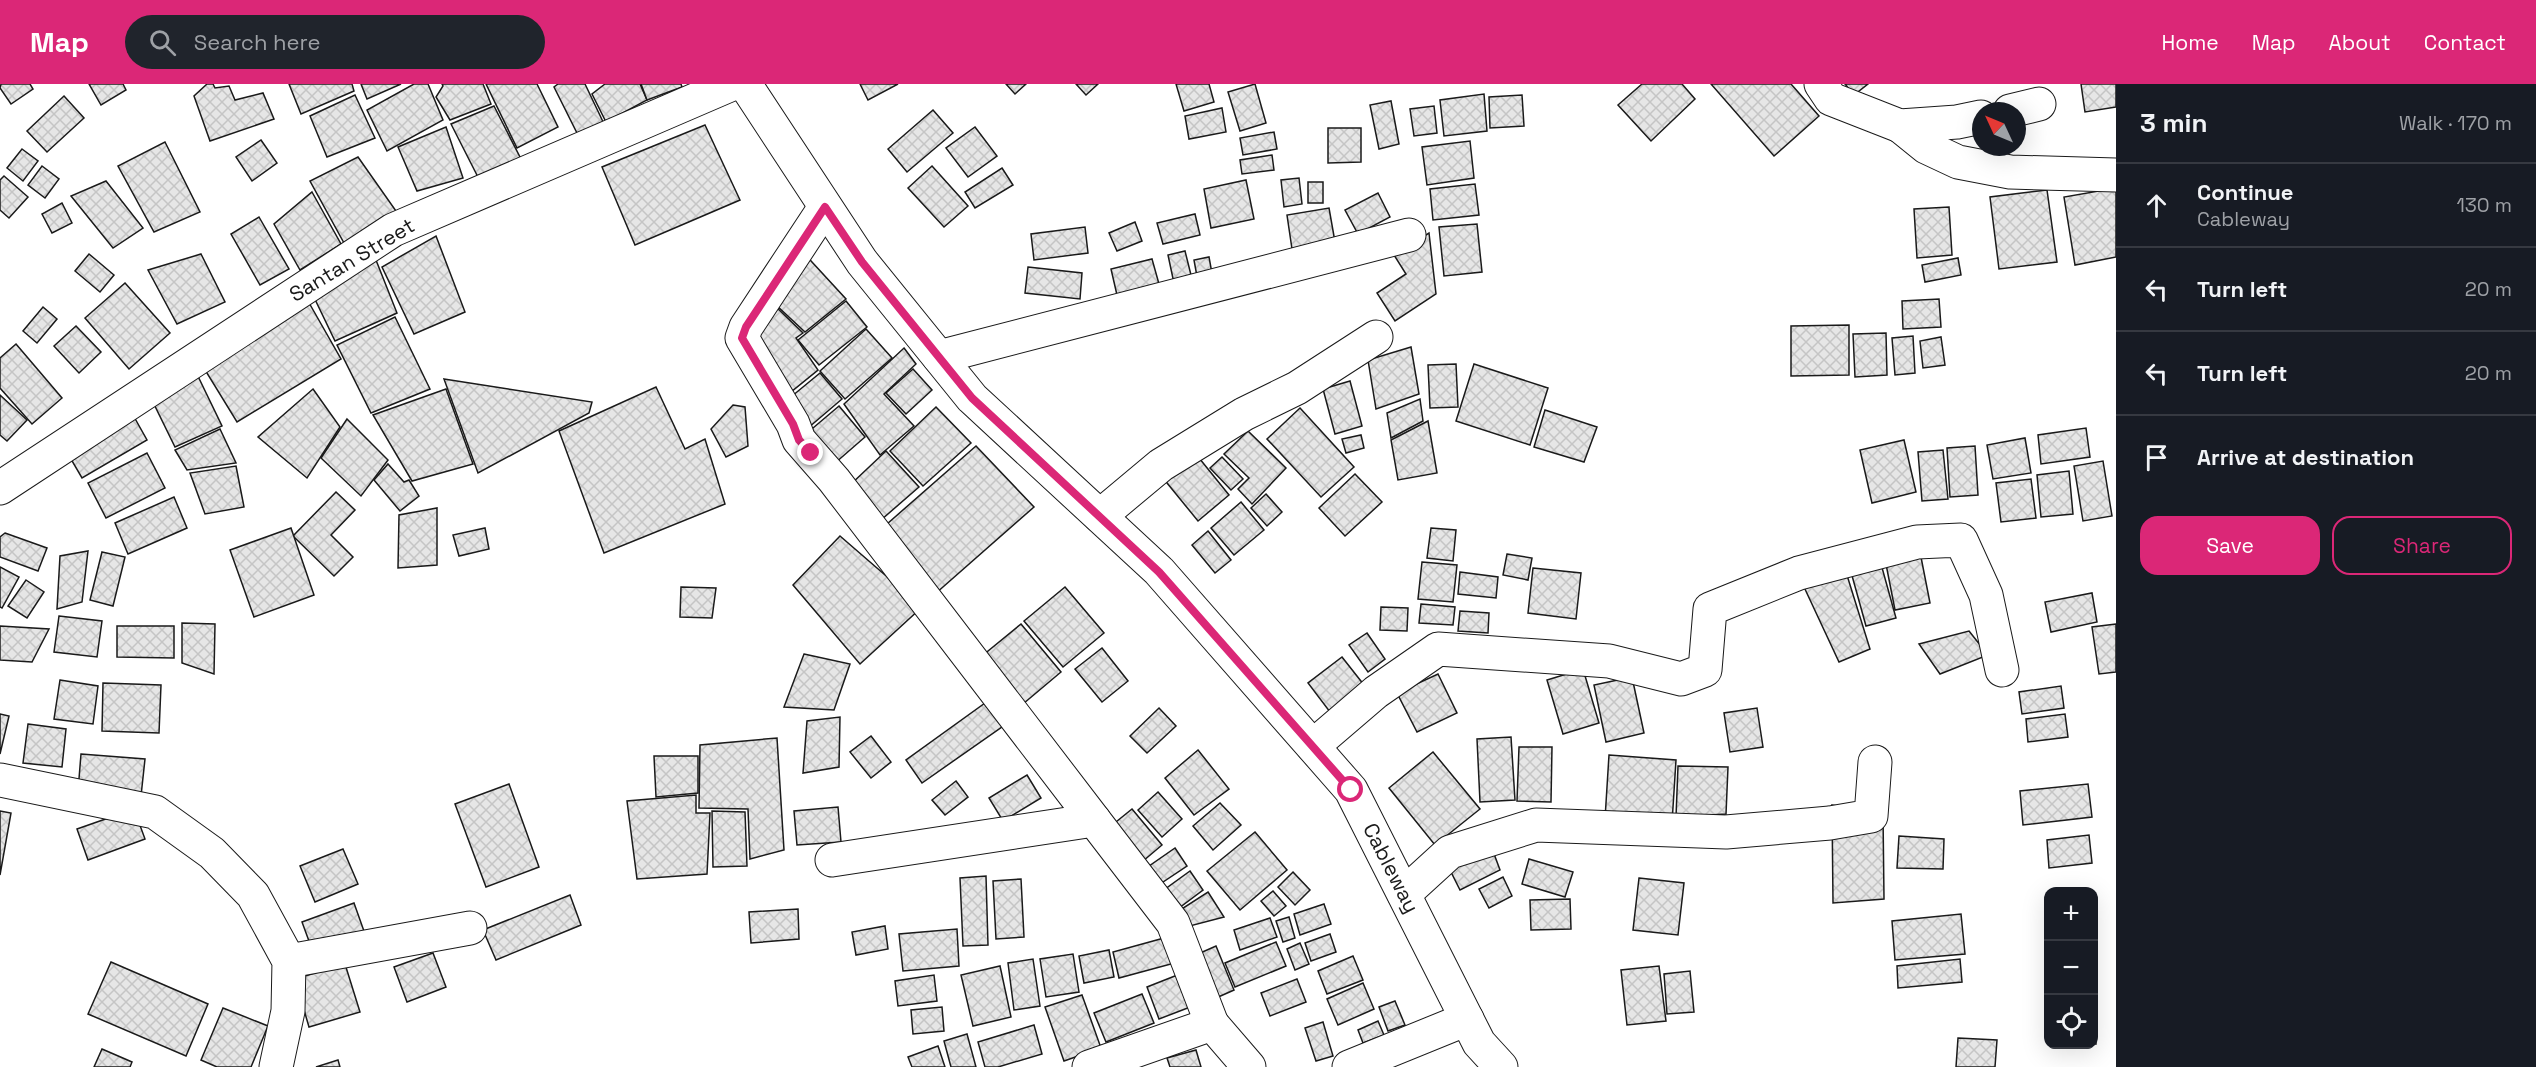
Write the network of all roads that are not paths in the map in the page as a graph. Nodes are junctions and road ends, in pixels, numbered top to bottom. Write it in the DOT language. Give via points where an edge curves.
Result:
graph roads {
  1 [pos="732,84"];
  2 [pos="745,84"];
  3 [pos="1821,84"];
  4 [pos="1972,119"];
  5 [pos="1900,126"];
  6 [pos="2116,176"];
  7 [pos="825,207"];
  8 [pos="1409,235"];
  9 [pos="1376,337"];
  10 [pos="939,357"];
  11 [pos="0,488"];
  12 [pos="1100,516"];
  13 [pos="2002,670"];
  14 [pos="1313,746"];
  15 [pos="1875,762"];
  16 [pos="0,780"];
  17 [pos="1094,820"];
  18 [pos="832,860"];
  19 [pos="1404,894"];
  20 [pos="470,928"];
  21 [pos="289,961"];
  22 [pos="1467,1019"];
  23 [pos="1212,1024"];
  24 [pos="276,1067"];
  25 [pos="1089,1067"];
  26 [pos="1249,1067"];
  27 [pos="1349,1067"];
  28 [pos="1501,1067"];
  1 -- 11 [label="street, Santan Street" via="393,230"];
  2 -- 7 [label="street, Cableway"];
  3 -- 5 [label="street" via="1831,99"];
  4 -- 5 [label="street"];
  5 -- 6 [label="street" via="1926,147 1958,162 2010,172"];
  7 -- 10 [label="street, Cableway" via="862,262"];
  7 -- 17 [label="street" via="742,338 799,440 834,480"];
  8 -- 10 [label="street"];
  9 -- 12 [label="street" via="1298,388 1244,414 1161,465"];
  10 -- 12 [label="street, Cableway" via="972,398"];
  12 -- 14 [label="street, Cableway" via="1159,572"];
  13 -- 14 [label="street" via="1986,595 1961,540 1917,542 1799,573 1710,609 1705,670 1681,679 1609,661 1438,649 1376,692"];
  14 -- 19 [label="street, Cableway" via="1351,790"];
  15 -- 19 [label="street" via="1871,816 1726,832 1536,825 1450,852"];
  16 -- 21 [label="street" via="155,812 212,853 253,895"];
  17 -- 18 [label="street"];
  17 -- 23 [label="street" via="1173,923"];
  19 -- 22 [label="street, Cableway"];
  20 -- 21 [label="street"];
  21 -- 24 [label="street" via="288,1011"];
  22 -- 27 [label="street"];
  22 -- 28 [label="street, Cableway" via="1479,1043"];
  23 -- 25 [label="street"];
  23 -- 26 [label="street"];
}
